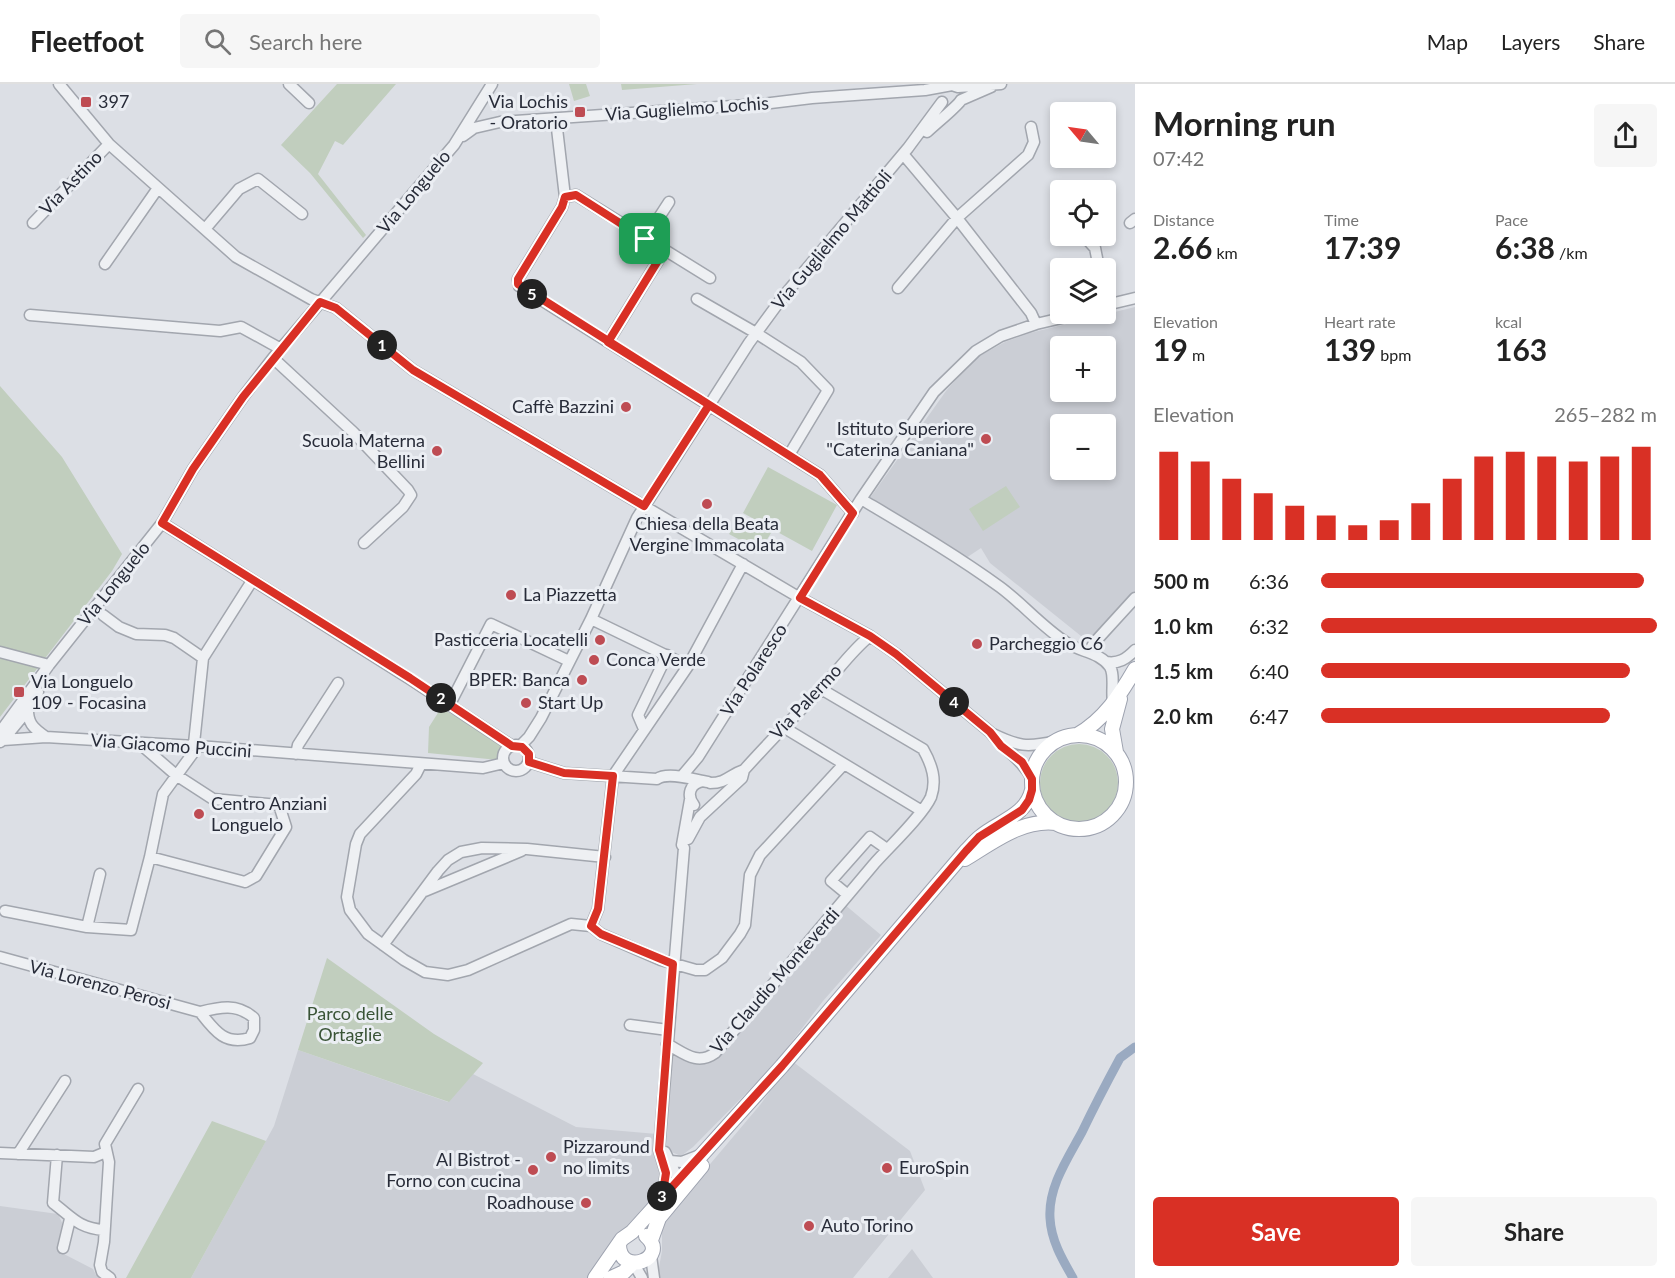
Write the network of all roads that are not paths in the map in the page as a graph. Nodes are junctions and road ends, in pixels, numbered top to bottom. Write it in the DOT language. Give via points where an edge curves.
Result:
graph roads {
  1 [pos="59,84"];
  2 [pos="289,84"];
  3 [pos="999,84"];
  4 [pos="945,86"];
  5 [pos="958,87"];
  6 [pos="490,88"];
  7 [pos="925,90"];
  8 [pos="961,100"];
  9 [pos="309,103"];
  10 [pos="945,103"];
  11 [pos="556,120"];
  12 [pos="500,122"];
  13 [pos="1031,127"];
  14 [pos="109,144"];
  15 [pos="454,145"];
  16 [pos="906,151"];
  17 [pos="158,189"];
  18 [pos="565,197"];
  19 [pos="669,202"];
  20 [pos="302,214"];
  21 [pos="957,218"];
  22 [pos="33,223"];
  23 [pos="205,229"];
  24 [pos="645,239"];
  25 [pos="664,251"];
  26 [pos="105,264"];
  27 [pos="710,278"];
  28 [pos="898,288"];
  29 [pos="1135,298"];
  30 [pos="697,299"];
  31 [pos="320,302"];
  32 [pos="1116,302"];
  33 [pos="30,315"];
  34 [pos="1050,321"];
  35 [pos="1036,324"];
  36 [pos="756,333"];
  37 [pos="608,342"];
  38 [pos="281,349"];
  39 [pos="273,358"];
  40 [pos="709,405"];
  41 [pos="789,455"];
  42 [pos="861,499"];
  43 [pos="644,506"];
  44 [pos="853,513"];
  45 [pos="162,523"];
  46 [pos="364,543"];
  47 [pos="743,564"];
  48 [pos="252,581"];
  49 [pos="800,598"];
  50 [pos="1135,598"];
  51 [pos="103,615"];
  52 [pos="591,619"];
  53 [pos="870,636"];
  54 [pos="68,642"];
  55 [pos="1135,650"];
  56 [pos="0,652"];
  57 [pos="1089,652"];
  58 [pos="667,655"];
  59 [pos="203,658"];
  60 [pos="569,660"];
  61 [pos="1106,662"];
  62 [pos="50,665"];
  63 [pos="688,666"];
  64 [pos="1135,669"];
  65 [pos="37,683"];
  66 [pos="338,683"];
  67 [pos="821,689"];
  68 [pos="1123,689"];
  69 [pos="1113,702"];
  70 [pos="450,704"];
  71 [pos="27,711"];
  72 [pos="541,718"];
  73 [pos="783,727"];
  74 [pos="644,729"];
  75 [pos="990,732"];
  76 [pos="1077,735"];
  77 [pos="1,738"];
  78 [pos="46,738"];
  79 [pos="1055,741"];
  80 [pos="139,743"];
  81 [pos="516,746"];
  82 [pos="193,747"];
  83 [pos="1116,752"];
  84 [pos="296,754"];
  85 [pos="698,757"];
  86 [pos="529,758"];
  87 [pos="421,764"];
  88 [pos="504,764"];
  89 [pos="843,765"];
  90 [pos="1124,767"];
  91 [pos="744,770"];
  92 [pos="176,775"];
  93 [pos="613,776"];
  94 [pos="682,776"];
  95 [pos="1135,778"];
  96 [pos="657,779"];
  97 [pos="707,782"];
  98 [pos="1032,784"];
  99 [pos="1135,798"];
  100 [pos="690,799"];
  101 [pos="713,805"];
  102 [pos="1120,805"];
  103 [pos="922,811"];
  104 [pos="1056,823"];
  105 [pos="684,848"];
  106 [pos="527,849"];
  107 [pos="887,849"];
  108 [pos="150,857"];
  109 [pos="604,857"];
  110 [pos="956,865"];
  111 [pos="100,874"];
  112 [pos="422,892"];
  113 [pos="848,895"];
  114 [pos="5,911"];
  115 [pos="591,926"];
  116 [pos="87,927"];
  117 [pos="383,945"];
  118 [pos="0,957"];
  119 [pos="673,964"];
  120 [pos="200,1012"];
  121 [pos="630,1025"];
  122 [pos="668,1030"];
  123 [pos="667,1044"];
  124 [pos="782,1066"];
  125 [pos="65,1081"];
  126 [pos="138,1089"];
  127 [pos="660,1140"];
  128 [pos="106,1152"];
  129 [pos="0,1153"];
  130 [pos="18,1154"];
  131 [pos="57,1155"];
  132 [pos="701,1155"];
  133 [pos="670,1161"];
  134 [pos="678,1179"];
  135 [pos="666,1201"];
  136 [pos="70,1219"];
  137 [pos="104,1230"];
  138 [pos="632,1232"];
  139 [pos="651,1240"];
  140 [pos="619,1245"];
  141 [pos="63,1248"];
  142 [pos="651,1256"];
  143 [pos="636,1270"];
  144 [pos="110,1278"];
  145 [pos="595,1278"];
  146 [pos="611,1278"];
  147 [pos="654,1278"];
  1 -- 14 [label="street, Via Astino"];
  2 -- 9 [label="street"];
  3 -- 5 [label="street, Via Guglielmo Lochis"];
  3 -- 8 [label="street, Via Guglielmo Mattioli"];
  4 -- 5 [label="street, Via Guglielmo Lochis"];
  4 -- 7 [label="street, Via Guglielmo Lochis"];
  4 -- 10 [label="street, Via Guglielmo Mattioli"];
  5 -- 8 [label="street"];
  6 -- 12 [label="street" via="480,114 485,121"];
  6 -- 15 [label="street, Via Longuelo"];
  7 -- 10 [label="street, Via Guglielmo Lochis"];
  7 -- 11 [label="street, Via Guglielmo Lochis"];
  8 -- 10 [label="street, Via Guglielmo Mattioli" via="959,105"];
  10 -- 16 [label="street, Via Guglielmo Mattioli"];
  11 -- 12 [label="street, Via Guglielmo Lochis"];
  11 -- 18 [label="street"];
  12 -- 15 [label="street, Via Guglielmo Lochis" via="474,128"];
  13 -- 21 [label="street" via="1034,142 1028,155"];
  14 -- 17 [label="street, Via Astino"];
  14 -- 22 [label="street, Via Astino"];
  15 -- 31 [label="street, Via Longuelo"];
  16 -- 21 [label="street"];
  16 -- 36 [label="street, Via Guglielmo Mattioli"];
  17 -- 23 [label="street, Via Astino"];
  17 -- 26 [label="street"];
  18 -- 24 [label="street" via="576,195"];
  18 -- 37 [label="street" via="518,284"];
  19 -- 24 [label="street"];
  20 -- 23 [label="street" via="258,179 239,189"];
  21 -- 28 [label="street"];
  21 -- 35 [label="street"];
  23 -- 31 [label="street, Via Astino" via="236,257"];
  24 -- 25 [label="street"];
  25 -- 27 [label="street"];
  25 -- 37 [label="street"];
  29 -- 32 [label="street"];
  30 -- 36 [label="street"];
  31 -- 38 [label="street, Via Longuelo"];
  31 -- 43 [label="street, Via Astino" via="336,308 413,370"];
  33 -- 38 [label="street" via="220,332 241,327"];
  34 -- 35 [label="street, Via Polaresco"];
  35 -- 42 [label="street, Via Polaresco" via="1000,336 958,367 934,392"];
  36 -- 40 [label="street, Via Guglielmo Mattioli"];
  36 -- 41 [label="street" via="801,362 828,390"];
  37 -- 40 [label="street"];
  38 -- 39 [label="street, Via Longuelo"];
  39 -- 45 [label="street, Via Longuelo" via="199,460"];
  39 -- 46 [label="street" via="353,432 411,495 404,507"];
  40 -- 41 [label="street"];
  40 -- 43 [label="street, Via Guglielmo Mattioli"];
  41 -- 44 [label="street" via="820,475"];
  42 -- 44 [label="street, Via Polaresco"];
  42 -- 57 [label="street" via="975,568 1045,627"];
  43 -- 47 [label="street, Via Astino"];
  43 -- 52 [label="street, Via Guglielmo Mattioli"];
  44 -- 49 [label="street, Via Polaresco"];
  45 -- 48 [label="street, Via Giacomo Puccini"];
  45 -- 54 [label="street, Via Longuelo"];
  47 -- 49 [label="street, Via Astino"];
  47 -- 63 [label="street"];
  48 -- 59 [label="street"];
  48 -- 70 [label="street, Via Giacomo Puccini"];
  49 -- 53 [label="street, Via Astino"];
  49 -- 85 [label="street, Via Polaresco"];
  50 -- 57 [label="street"];
  51 -- 59 [label="street" via="136,634 174,638"];
  52 -- 58 [label="street"];
  52 -- 60 [label="street, Via Guglielmo Mattioli"];
  53 -- 67 [label="street, Via Palermo"];
  53 -- 75 [label="street, Via Astino"];
  54 -- 62 [label="street, Via Longuelo"];
  54 -- 71 [label="street, Via Longuelo"];
  55 -- 61 [label="street" via="1118,663"];
  56 -- 62 [label="street"];
  57 -- 61 [label="street"];
  58 -- 63 [label="street"];
  58 -- 74 [label="street" via="638,716"];
  59 -- 82 [label="street"];
  60 -- 70 [label="street" via="491,624"];
  60 -- 72 [label="street, Via Guglielmo Mattioli"];
  61 -- 69 [label="street" via="1112,672"];
  62 -- 65 [label="street, Via Longuelo"];
  63 -- 74 [label="street"];
  64 -- 68 [label="main road"];
  65 -- 71 [label="street"];
  65 -- 77 [label="street, Via Longuelo"];
  66 -- 84 [label="street"];
  67 -- 73 [label="street, Via Palermo"];
  67 -- 103 [label="street, Via Claudio Monteverdi" via="924,749 934,777 931,797"];
  68 -- 69 [label="main road"];
  68 -- 83 [label="main road" via="1112,722"];
  69 -- 76 [label="main road" via="1094,725"];
  70 -- 81 [label="street, Via Giacomo Puccini"];
  71 -- 77 [label="street, Via Longuelo"];
  71 -- 78 [label="street" via="32,727"];
  72 -- 81 [label="street, Via Guglielmo Mattioli" via="529,737"];
  72 -- 86 [label="street, Via Guglielmo Mattioli"];
  73 -- 89 [label="street"];
  73 -- 91 [label="street, Via Palermo"];
  74 -- 93 [label="street"];
  75 -- 79 [label="street" via="1028,747"];
  75 -- 98 [label="street" via="1022,762"];
  76 -- 79 [label="main road"];
  76 -- 83 [label="main road" via="1097,738"];
  77 -- 78 [label="street, Via Giacomo Puccini"];
  78 -- 80 [label="street, Via Giacomo Puccini"];
  79 -- 98 [label="main road" via="1038,759"];
  80 -- 82 [label="street, Via Giacomo Puccini"];
  80 -- 92 [label="street"];
  81 -- 86 [label="street, Via Giacomo Puccini"];
  81 -- 88 [label="street" via="504,753"];
  82 -- 84 [label="street, Via Giacomo Puccini"];
  82 -- 92 [label="street" via="193,753"];
  83 -- 90 [label="main road"];
  84 -- 87 [label="street, Via Giacomo Puccini"];
  85 -- 94 [label="street, Via Polaresco"];
  85 -- 97 [label="street" via="696,772"];
  86 -- 88 [label="street, Via Giacomo Puccini" via="523,770 516,772"];
  86 -- 93 [label="street, Via Giacomo Puccini" via="564,773"];
  87 -- 88 [label="street, Via Giacomo Puccini" via="483,768"];
  87 -- 117 [label="street" via="360,834 356,844 347,897 350,910 368,934"];
  89 -- 103 [label="street"];
  89 -- 119 [label="street" via="760,855 750,875 744,925 730,950 705,970"];
  90 -- 95 [label="main road"];
  90 -- 102 [label="main road" via="1126,783"];
  91 -- 97 [label="street, Via Palermo" via="724,782"];
  91 -- 101 [label="street, Via Palermo" via="742,777"];
  92 -- 108 [label="street" via="163,794"];
  92 -- 108 [label="street" via="213,799 279,805 286,827 256,876 245,882"];
  93 -- 96 [label="street, Via Giacomo Puccini"];
  93 -- 109 [label="street"];
  94 -- 96 [label="street, Via Giacomo Puccini"];
  94 -- 97 [label="street"];
  96 -- 100 [label="street, Via Giacomo Puccini" via="680,786"];
  97 -- 100 [label="street" via="694,784"];
  97 -- 101 [label="street" via="716,790"];
  98 -- 104 [label="main road" via="1039,807"];
  98 -- 110 [label="main road" via="1022,810 979,837"];
  99 -- 102 [label="main road"];
  100 -- 101 [label="street" via="699,808"];
  100 -- 105 [label="street"];
  101 -- 105 [label="street" via="695,823"];
  102 -- 104 [label="main road" via="1096,826 1077,829"];
  103 -- 107 [label="street, Via Claudio Monteverdi"];
  104 -- 110 [label="main road" via="1022,827"];
  105 -- 119 [label="street"];
  106 -- 109 [label="street"];
  106 -- 112 [label="street"];
  106 -- 112 [label="street" via="482,848 461,852 448,860"];
  107 -- 113 [label="street, Via Claudio Monteverdi"];
  107 -- 113 [label="street, Via Claudio Monteverdi" via="870,837 831,881"];
  108 -- 116 [label="street" via="131,930"];
  109 -- 115 [label="street" via="598,909"];
  110 -- 124 [label="main road"];
  111 -- 116 [label="street"];
  112 -- 117 [label="street"];
  113 -- 123 [label="street, Via Claudio Monteverdi" via="715,1053 700,1060"];
  114 -- 116 [label="street"];
  115 -- 117 [label="street" via="571,924 468,970 448,975 425,972"];
  115 -- 119 [label="street" via="601,934"];
  118 -- 120 [label="street, Via Lorenzo Perosi"];
  119 -- 122 [label="street"];
  120 -- 120 [label="street, Via Lorenzo Perosi" via="217,1034 240,1041 250,1038 254,1030 254,1018 247,1012 226,1006"];
  121 -- 122 [label="street"];
  122 -- 123 [label="street"];
  123 -- 127 [label="street"];
  124 -- 132 [label="main road"];
  124 -- 135 [label="main road" via="744,1119"];
  125 -- 130 [label="street"];
  126 -- 128 [label="street" via="105,1143"];
  127 -- 133 [label="street"];
  127 -- 135 [label="street"];
  128 -- 131 [label="street" via="94,1157"];
  128 -- 137 [label="street" via="109,1162"];
  129 -- 130 [label="street"];
  130 -- 131 [label="street"];
  131 -- 136 [label="street" via="53,1203"];
  132 -- 133 [label="street" via="682,1162"];
  132 -- 134 [label="main road"];
  133 -- 134 [label="street"];
  134 -- 135 [label="main road"];
  135 -- 138 [label="main road"];
  135 -- 139 [label="main road"];
  136 -- 137 [label="street"];
  136 -- 141 [label="street"];
  137 -- 144 [label="street" via="100,1269"];
  138 -- 139 [label="main road"];
  138 -- 140 [label="main road"];
  139 -- 142 [label="main road"];
  140 -- 143 [label="main road" via="622,1259"];
  140 -- 145 [label="main road"];
  142 -- 143 [label="main road"];
  142 -- 147 [label="street"];
  143 -- 146 [label="main road"];
}
